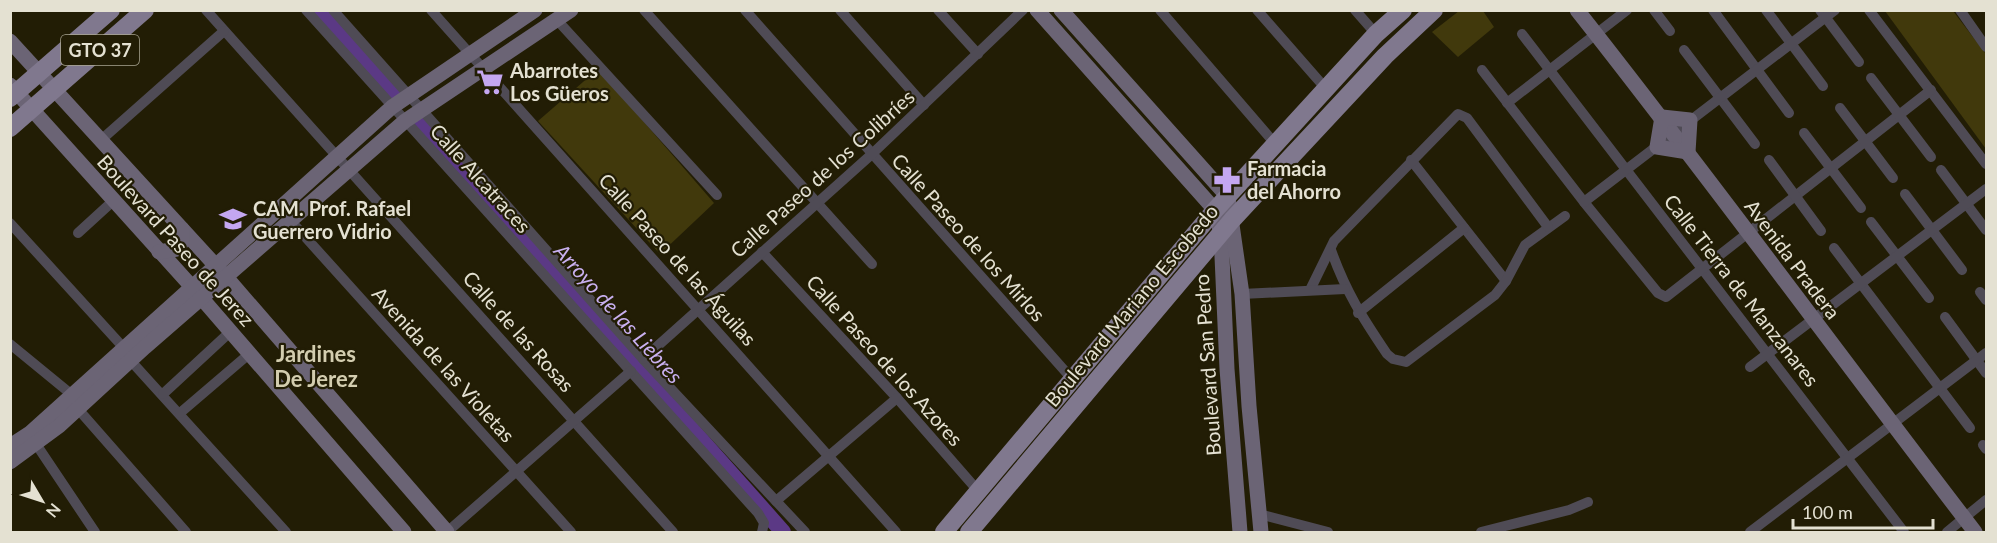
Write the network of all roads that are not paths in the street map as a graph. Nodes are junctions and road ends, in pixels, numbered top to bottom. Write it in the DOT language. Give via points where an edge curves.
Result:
graph roads {
  1 [pos="146,10"];
  2 [pos="206,10"];
  3 [pos="306,10"];
  4 [pos="333,10"];
  5 [pos="430,10"];
  6 [pos="535,10"];
  7 [pos="571,10"];
  8 [pos="644,10"];
  9 [pos="745,10"];
  10 [pos="840,10"];
  11 [pos="938,10"];
  12 [pos="1023,10"];
  13 [pos="1037,10"];
  14 [pos="1061,10"];
  15 [pos="1161,10"];
  16 [pos="1257,10"];
  17 [pos="1355,10"];
  18 [pos="1403,10"];
  19 [pos="1434,10"];
  20 [pos="1577,10"];
  21 [pos="1627,10"];
  22 [pos="1654,10"];
  23 [pos="1713,10"];
  24 [pos="1766,10"];
  25 [pos="1835,10"];
  26 [pos="1869,10"];
  27 [pos="1960,10"];
  28 [pos="106,12"];
  29 [pos="1823,14"];
  30 [pos="556,20"];
  31 [pos="224,31"];
  32 [pos="1670,31"];
  33 [pos="1377,34"];
  34 [pos="1522,34"];
  35 [pos="1596,34"];
  36 [pos="10,41"];
  37 [pos="1791,43"];
  38 [pos="1986,47"];
  39 [pos="1684,50"];
  40 [pos="470,54"];
  41 [pos="978,54"];
  42 [pos="1859,62"];
  43 [pos="1757,69"];
  44 [pos="484,70"];
  45 [pos="1482,70"];
  46 [pos="1550,70"];
  47 [pos="39,74"];
  48 [pos="1871,78"];
  49 [pos="1823,86"];
  50 [pos="54,90"];
  51 [pos="1327,90"];
  52 [pos="1931,90"];
  53 [pos="13,92"];
  54 [pos="408,94"];
  55 [pos="1720,98"];
  56 [pos="1507,102"];
  57 [pos="924,105"];
  58 [pos="392,107"];
  59 [pos="1840,108"];
  60 [pos="32,109"];
  61 [pos="422,109"];
  62 [pos="1789,113"];
  63 [pos="1899,115"];
  64 [pos="1662,117"];
  65 [pos="405,120"];
  66 [pos="1690,120"];
  67 [pos="10,128"];
  68 [pos="1804,133"];
  69 [pos="1674,134"];
  70 [pos="101,140"];
  71 [pos="1865,141"];
  72 [pos="1755,144"];
  73 [pos="1277,146"];
  74 [pos="1657,147"];
  75 [pos="1688,152"];
  76 [pos="872,154"];
  77 [pos="336,156"];
  78 [pos="1931,157"];
  79 [pos="1411,160"];
  80 [pos="1769,160"];
  81 [pos="1986,164"];
  82 [pos="1831,167"];
  83 [pos="348,168"];
  84 [pos="1627,169"];
  85 [pos="1941,170"];
  86 [pos="1893,178"];
  87 [pos="1986,189"];
  88 [pos="1905,194"];
  89 [pos="717,195"];
  90 [pos="1795,195"];
  91 [pos="1228,197"];
  92 [pos="113,201"];
  93 [pos="1584,202"];
  94 [pos="817,204"];
  95 [pos="1966,204"];
  96 [pos="1861,208"];
  97 [pos="1215,210"];
  98 [pos="1565,216"];
  99 [pos="290,220"];
  100 [pos="1871,222"];
  101 [pos="10,223"];
  102 [pos="1226,227"];
  103 [pos="1548,227"];
  104 [pos="1464,228"];
  105 [pos="182,229"];
  106 [pos="1932,230"];
  107 [pos="1986,230"];
  108 [pos="1821,231"];
  109 [pos="78,233"];
  110 [pos="1747,234"];
  111 [pos="1834,248"];
  112 [pos="1331,250"];
  113 [pos="159,252"];
  114 [pos="762,252"];
  115 [pos="1898,256"];
  116 [pos="872,264"];
  117 [pos="216,266"];
  118 [pos="1701,268"];
  119 [pos="1962,270"];
  120 [pos="226,277"];
  121 [pos="1506,281"];
  122 [pos="1863,284"];
  123 [pos="1311,288"];
  124 [pos="1345,289"];
  125 [pos="197,292"];
  126 [pos="1242,294"];
  127 [pos="1929,298"];
  128 [pos="698,310"];
  129 [pos="1358,313"];
  130 [pos="1945,317"];
  131 [pos="1813,321"];
  132 [pos="230,332"];
  133 [pos="10,344"];
  134 [pos="1986,353"];
  135 [pos="126,354"];
  136 [pos="249,354"];
  137 [pos="1769,354"];
  138 [pos="644,359"];
  139 [pos="1977,360"];
  140 [pos="1750,367"];
  141 [pos="631,371"];
  142 [pos="1986,373"];
  143 [pos="1071,379"];
  144 [pos="1940,388"];
  145 [pos="71,394"];
  146 [pos="163,394"];
  147 [pos="897,398"];
  148 [pos="78,409"];
  149 [pos="180,413"];
  150 [pos="575,422"];
  151 [pos="1892,424"];
  152 [pos="1970,428"];
  153 [pos="33,439"];
  154 [pos="10,446"];
  155 [pos="830,455"];
  156 [pos="1848,456"];
  157 [pos="10,462"];
  158 [pos="517,473"];
  159 [pos="980,492"];
  160 [pos="1986,500"];
  161 [pos="776,501"];
  162 [pos="1588,502"];
  163 [pos="1259,514"];
  164 [pos="1964,518"];
  165 [pos="96,532"];
  166 [pos="186,532"];
  167 [pos="286,532"];
  168 [pos="404,532"];
  169 [pos="447,532"];
  170 [pos="571,532"];
  171 [pos="673,532"];
  172 [pos="762,532"];
  173 [pos="805,532"];
  174 [pos="896,532"];
  175 [pos="944,532"];
  176 [pos="969,532"];
  177 [pos="1240,532"];
  178 [pos="1261,532"];
  179 [pos="1328,532"];
  180 [pos="1481,532"];
  181 [pos="1750,532"];
  182 [pos="1904,532"];
  183 [pos="1947,532"];
  184 [pos="1976,532"];
  1 -- 50 [label="main road, GTO 37"];
  2 -- 31 [label="street, Calle de las Rosas"];
  3 -- 58 [label="street, Calle Alcatraces"];
  4 -- 54 [label="street"];
  5 -- 40 [label="street, Calle Paseo de las Águilas"];
  6 -- 40 [label="main road"];
  7 -- 30 [label="main road"];
  8 -- 94 [label="street"];
  9 -- 76 [label="street, Calle Paseo de los Mirlos"];
  10 -- 57 [label="street"];
  11 -- 41 [label="street"];
  12 -- 41 [label="street, Calle Paseo de los Colibríes"];
  13 -- 97 [label="main road, Boulevard San Pedro"];
  14 -- 91 [label="main road"];
  15 -- 73 [label="street"];
  16 -- 51 [label="street"];
  17 -- 33 [label="street"];
  18 -- 33 [label="main road, Boulevard Mariano Escobedo"];
  19 -- 102 [label="main road, Boulevard Mariano Escobedo" via="1385,56"];
  20 -- 35 [label="main road, Avenida Pradera"];
  21 -- 35 [label="street"];
  22 -- 32 [label="street"];
  23 -- 43 [label="street"];
  24 -- 37 [label="street"];
  25 -- 29 [label="street"];
  26 -- 52 [label="street"];
  27 -- 38 [label="street"];
  28 -- 47 [label="main road, GTO 37"];
  29 -- 37 [label="street"];
  29 -- 42 [label="street"];
  30 -- 44 [label="main road"];
  30 -- 89 [label="street"];
  31 -- 70 [label="street"];
  31 -- 77 [label="street, Calle de las Rosas"];
  33 -- 51 [label="main road, Boulevard Mariano Escobedo"];
  34 -- 46 [label="street, Calle Tierra de Manzanares"];
  35 -- 46 [label="street"];
  35 -- 64 [label="main road, Avenida Pradera"];
  36 -- 47 [label="main road, Boulevard Paseo de Jerez"];
  37 -- 43 [label="street"];
  37 -- 49 [label="street"];
  39 -- 55 [label="street"];
  40 -- 44 [label="street, Calle Paseo de las Águilas"];
  40 -- 54 [label="main road"];
  41 -- 57 [label="street, Calle Paseo de los Colibríes"];
  43 -- 55 [label="street"];
  43 -- 62 [label="street"];
  44 -- 61 [label="main road"];
  44 -- 128 [label="street, Calle Paseo de las Águilas"];
  45 -- 56 [label="street"];
  46 -- 56 [label="street"];
  46 -- 84 [label="street, Calle Tierra de Manzanares"];
  47 -- 50 [label="main road, Boulevard Paseo de Jerez"];
  47 -- 53 [label="main road, GTO 37"];
  48 -- 63 [label="street"];
  50 -- 60 [label="main road, GTO 37"];
  50 -- 70 [label="main road, Boulevard Paseo de Jerez"];
  51 -- 73 [label="main road, Boulevard Mariano Escobedo"];
  52 -- 63 [label="street"];
  52 -- 81 [label="street"];
  53 -- 60 [label="main road, Boulevard Paseo de Jerez"];
  54 -- 58 [label="main road"];
  54 -- 61 [label="street"];
  55 -- 66 [label="street"];
  55 -- 72 [label="street"];
  56 -- 93 [label="street"];
  57 -- 76 [label="street, Calle Paseo de los Colibríes"];
  58 -- 65 [label="street, Calle Alcatraces"];
  58 -- 77 [label="main road"];
  59 -- 71 [label="street"];
  60 -- 67 [label="main road, GTO 37"];
  60 -- 92 [label="main road, Boulevard Paseo de Jerez"];
  61 -- 65 [label="main road"];
  61 -- 138 [label="street"];
  63 -- 71 [label="street"];
  63 -- 78 [label="street"];
  64 -- 66 [label="main road"];
  64 -- 69 [label="main road, Avenida Pradera"];
  64 -- 74 [label="main road"];
  65 -- 83 [label="main road"];
  65 -- 141 [label="street, Calle Alcatraces"];
  66 -- 69 [label="street"];
  66 -- 75 [label="main road"];
  68 -- 82 [label="street"];
  69 -- 74 [label="street"];
  69 -- 75 [label="main road, Avenida Pradera"];
  70 -- 105 [label="main road, Boulevard Paseo de Jerez"];
  71 -- 82 [label="street"];
  71 -- 86 [label="street"];
  73 -- 91 [label="main road, Boulevard Mariano Escobedo"];
  74 -- 75 [label="main road"];
  74 -- 84 [label="street"];
  75 -- 110 [label="main road, Avenida Pradera"];
  76 -- 94 [label="street, Calle Paseo de los Colibríes"];
  76 -- 143 [label="street, Calle Paseo de los Mirlos"];
  77 -- 83 [label="street, Calle de las Rosas"];
  77 -- 117 [label="main road"];
  79 -- 103 [label="street" via="1452,118 1463,115"];
  79 -- 104 [label="street"];
  79 -- 112 [label="street" via="1341,233"];
  80 -- 90 [label="street"];
  82 -- 90 [label="street"];
  82 -- 96 [label="street"];
  83 -- 99 [label="main road"];
  83 -- 150 [label="street, Calle de las Rosas"];
  84 -- 93 [label="street"];
  84 -- 118 [label="street, Calle Tierra de Manzanares"];
  85 -- 95 [label="street"];
  87 -- 95 [label="street"];
  88 -- 106 [label="street"];
  90 -- 108 [label="street"];
  90 -- 110 [label="street"];
  91 -- 97 [label="main road, Boulevard Mariano Escobedo"];
  91 -- 102 [label="main road, Boulevard San Pedro"];
  92 -- 109 [label="street"];
  92 -- 113 [label="main road, Boulevard Paseo de Jerez"];
  93 -- 118 [label="street" via="1658,293 1666,297"];
  94 -- 114 [label="street, Calle Paseo de los Colibríes"];
  94 -- 116 [label="street"];
  95 -- 106 [label="street"];
  95 -- 107 [label="street"];
  97 -- 102 [label="main road, Boulevard San Pedro"];
  97 -- 143 [label="main road, Boulevard Mariano Escobedo"];
  98 -- 103 [label="street"];
  99 -- 120 [label="main road"];
  99 -- 158 [label="street, Avenida de las Violetas"];
  100 -- 115 [label="street"];
  101 -- 135 [label="street"];
  102 -- 126 [label="main road, Boulevard San Pedro"];
  102 -- 176 [label="main road, Boulevard Mariano Escobedo"];
  102 -- 177 [label="main road, Boulevard San Pedro" via="1227,369"];
  103 -- 121 [label="street" via="1519,253"];
  104 -- 121 [label="street"];
  104 -- 129 [label="street"];
  105 -- 113 [label="main road" via="182,242 177,249"];
  105 -- 117 [label="main road, Boulevard Paseo de Jerez"];
  106 -- 115 [label="street"];
  106 -- 119 [label="street"];
  110 -- 118 [label="street"];
  110 -- 131 [label="main road, Avenida Pradera"];
  111 -- 122 [label="street"];
  112 -- 123 [label="street"];
  112 -- 124 [label="street"];
  113 -- 125 [label="main road, Boulevard Paseo de Jerez"];
  114 -- 128 [label="street, Calle Paseo de los Colibríes"];
  114 -- 147 [label="street, Calle Paseo de los Azores"];
  115 -- 122 [label="street"];
  115 -- 127 [label="street"];
  117 -- 120 [label="main road, Boulevard Paseo de Jerez"];
  117 -- 125 [label="main road"];
  118 -- 137 [label="street, Calle Tierra de Manzanares"];
  120 -- 125 [label="main road"];
  120 -- 169 [label="main road, Boulevard Paseo de Jerez"];
  121 -- 129 [label="street" via="1487,303 1406,362 1387,354"];
  122 -- 131 [label="street"];
  122 -- 144 [label="street"];
  123 -- 124 [label="street"];
  123 -- 126 [label="street"];
  124 -- 129 [label="street"];
  125 -- 132 [label="main road, Boulevard Paseo de Jerez"];
  125 -- 135 [label="main road"];
  126 -- 163 [label="main road, Boulevard San Pedro"];
  128 -- 138 [label="street, Calle Paseo de los Colibríes"];
  128 -- 155 [label="street, Calle Paseo de las Águilas"];
  130 -- 139 [label="street"];
  131 -- 137 [label="street"];
  131 -- 151 [label="main road, Avenida Pradera"];
  132 -- 136 [label="main road, Boulevard Paseo de Jerez"];
  132 -- 146 [label="street"];
  133 -- 145 [label="street"];
  134 -- 139 [label="street"];
  135 -- 145 [label="main road"];
  135 -- 146 [label="street"];
  135 -- 148 [label="main road"];
  136 -- 149 [label="street"];
  136 -- 168 [label="main road, Boulevard Paseo de Jerez"];
  137 -- 140 [label="street"];
  137 -- 156 [label="street, Calle Tierra de Manzanares"];
  138 -- 161 [label="street"];
  139 -- 142 [label="street"];
  139 -- 144 [label="street"];
  141 -- 150 [label="street"];
  141 -- 172 [label="street, Calle Alcatraces" via="758,513 764,523"];
  143 -- 159 [label="main road, Boulevard Mariano Escobedo"];
  144 -- 151 [label="street"];
  144 -- 152 [label="street"];
  145 -- 153 [label="main road"];
  146 -- 149 [label="street"];
  147 -- 155 [label="street"];
  147 -- 159 [label="street, Calle Paseo de los Azores"];
  148 -- 153 [label="main road"];
  148 -- 166 [label="street"];
  149 -- 167 [label="street"];
  150 -- 158 [label="street"];
  150 -- 171 [label="street, Calle de las Rosas"];
  151 -- 156 [label="street"];
  151 -- 164 [label="main road, Avenida Pradera"];
  153 -- 154 [label="main road"];
  153 -- 157 [label="main road"];
  153 -- 165 [label="street"];
  155 -- 161 [label="street"];
  155 -- 174 [label="street, Calle Paseo de las Águilas"];
  156 -- 181 [label="street"];
  156 -- 182 [label="street, Calle Tierra de Manzanares"];
  158 -- 169 [label="street"];
  158 -- 170 [label="street, Avenida de las Violetas"];
  159 -- 175 [label="main road, Boulevard Mariano Escobedo"];
  160 -- 164 [label="street"];
  161 -- 173 [label="street"];
  162 -- 180 [label="street"];
  163 -- 178 [label="main road, Boulevard San Pedro"];
  163 -- 179 [label="street"];
  164 -- 183 [label="street"];
  164 -- 184 [label="main road, Avenida Pradera"];
}
